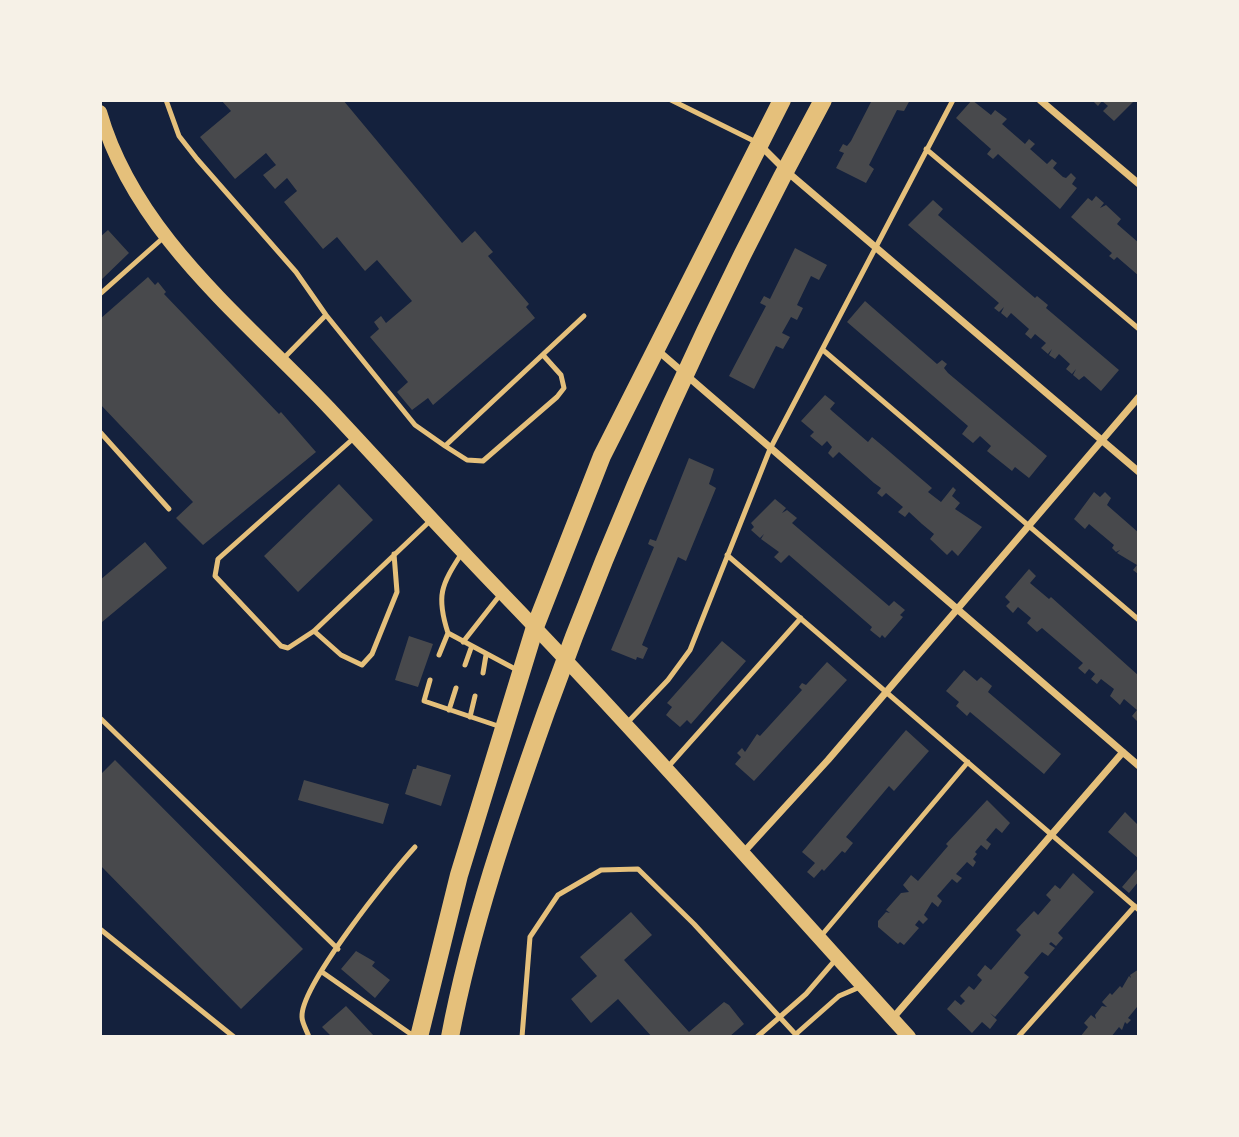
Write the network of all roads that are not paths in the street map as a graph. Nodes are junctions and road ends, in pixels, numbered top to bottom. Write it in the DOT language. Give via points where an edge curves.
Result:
graph roads {
  1 [pos="166,100"];
  2 [pos="671,100"];
  3 [pos="782,100"];
  4 [pos="823,100"];
  5 [pos="953,100"];
  6 [pos="1040,100"];
  7 [pos="100,112"];
  8 [pos="759,144"];
  9 [pos="926,149"];
  10 [pos="785,170"];
  11 [pos="1139,184"];
  12 [pos="166,236"];
  13 [pos="876,245"];
  14 [pos="100,294"];
  15 [pos="326,315"];
  16 [pos="584,316"];
  17 [pos="1139,329"];
  18 [pos="656,349"];
  19 [pos="824,350"];
  20 [pos="543,355"];
  21 [pos="282,360"];
  22 [pos="685,373"];
  23 [pos="1139,397"];
  24 [pos="100,432"];
  25 [pos="355,437"];
  26 [pos="1102,440"];
  27 [pos="445,446"];
  28 [pos="770,449"];
  29 [pos="1139,472"];
  30 [pos="169,509"];
  31 [pos="431,520"];
  32 [pos="1029,524"];
  33 [pos="462,553"];
  34 [pos="394,554"];
  35 [pos="727,555"];
  36 [pos="502,593"];
  37 [pos="956,608"];
  38 [pos="801,618"];
  39 [pos="1139,620"];
  40 [pos="534,627"];
  41 [pos="314,631"];
  42 [pos="448,633"];
  43 [pos="463,642"];
  44 [pos="471,648"];
  45 [pos="439,655"];
  46 [pos="486,655"];
  47 [pos="565,660"];
  48 [pos="465,665"];
  49 [pos="520,672"];
  50 [pos="483,673"];
  51 [pos="430,680"];
  52 [pos="456,688"];
  53 [pos="886,692"];
  54 [pos="475,696"];
  55 [pos="449,709"];
  56 [pos="470,716"];
  57 [pos="100,718"];
  58 [pos="624,726"];
  59 [pos="504,728"];
  60 [pos="1123,752"];
  61 [pos="968,762"];
  62 [pos="1139,766"];
  63 [pos="665,770"];
  64 [pos="1052,834"];
  65 [pos="415,846"];
  66 [pos="742,854"];
  67 [pos="1137,908"];
  68 [pos="100,929"];
  69 [pos="819,938"];
  70 [pos="338,949"];
  71 [pos="837,958"];
  72 [pos="322,972"];
  73 [pos="863,986"];
  74 [pos="779,1017"];
  75 [pos="892,1018"];
  76 [pos="797,1036"];
  77 [pos="234,1037"];
  78 [pos="309,1037"];
  79 [pos="417,1037"];
  80 [pos="450,1037"];
  81 [pos="522,1037"];
  82 [pos="757,1037"];
  83 [pos="909,1037"];
  84 [pos="1018,1037"];
  1 -- 15 [label="lane" via="179,136 296,272"];
  2 -- 8 [label="lane"];
  3 -- 8 [label="main road"];
  4 -- 10 [label="main road"];
  5 -- 9 [label="lane"];
  6 -- 11 [label="street"];
  7 -- 12 [label="main road" via="121,170"];
  8 -- 10 [label="street"];
  8 -- 18 [label="main road"];
  9 -- 13 [label="lane"];
  9 -- 17 [label="lane"];
  10 -- 13 [label="street"];
  10 -- 22 [label="main road"];
  12 -- 14 [label="lane"];
  12 -- 21 [label="main road"];
  13 -- 19 [label="lane"];
  13 -- 26 [label="street"];
  15 -- 21 [label="lane"];
  15 -- 27 [label="lane" via="415,425"];
  16 -- 20 [label="lane"];
  18 -- 22 [label="street"];
  18 -- 40 [label="main road" via="602,456"];
  19 -- 28 [label="lane"];
  19 -- 32 [label="lane"];
  20 -- 27 [label="lane"];
  20 -- 27 [label="lane" via="561,375 564,388 557,397 483,461 467,460"];
  21 -- 25 [label="main road"];
  22 -- 28 [label="street"];
  22 -- 47 [label="main road" via="591,587"];
  23 -- 26 [label="street"];
  24 -- 30 [label="lane"];
  25 -- 31 [label="main road"];
  25 -- 41 [label="lane" via="218,559 215,568 215,576 281,646 294,646"];
  26 -- 29 [label="street"];
  26 -- 32 [label="street"];
  28 -- 35 [label="lane"];
  28 -- 37 [label="street"];
  31 -- 33 [label="main road"];
  31 -- 34 [label="lane"];
  32 -- 37 [label="street"];
  32 -- 39 [label="lane"];
  33 -- 36 [label="main road"];
  33 -- 42 [label="lane" via="446,577 440,598"];
  34 -- 41 [label="lane"];
  34 -- 41 [label="lane" via="397,592 372,654 362,665 341,655"];
  35 -- 38 [label="lane"];
  35 -- 58 [label="lane" via="690,650"];
  36 -- 40 [label="main road"];
  36 -- 43 [label="lane"];
  37 -- 53 [label="street"];
  37 -- 60 [label="street"];
  38 -- 53 [label="lane"];
  38 -- 63 [label="lane"];
  40 -- 47 [label="main road"];
  40 -- 49 [label="main road"];
  42 -- 43 [label="lane"];
  42 -- 45 [label="lane"];
  43 -- 44 [label="lane"];
  44 -- 46 [label="lane"];
  44 -- 48 [label="lane"];
  46 -- 49 [label="lane"];
  46 -- 50 [label="lane"];
  47 -- 58 [label="main road"];
  47 -- 80 [label="main road" via="477,924"];
  49 -- 59 [label="main road"];
  51 -- 55 [label="lane" via="424,701"];
  52 -- 55 [label="lane"];
  53 -- 61 [label="lane"];
  53 -- 66 [label="street"];
  54 -- 56 [label="lane"];
  55 -- 56 [label="lane"];
  56 -- 59 [label="lane"];
  57 -- 70 [label="lane"];
  58 -- 63 [label="main road"];
  59 -- 79 [label="main road"];
  60 -- 62 [label="street"];
  60 -- 64 [label="street"];
  61 -- 64 [label="lane"];
  61 -- 69 [label="lane"];
  63 -- 66 [label="main road"];
  64 -- 67 [label="lane"];
  64 -- 75 [label="street"];
  65 -- 70 [label="lane"];
  66 -- 69 [label="main road"];
  67 -- 84 [label="lane"];
  68 -- 77 [label="lane"];
  69 -- 71 [label="main road"];
  70 -- 72 [label="lane"];
  71 -- 73 [label="main road"];
  71 -- 74 [label="lane"];
  72 -- 78 [label="lane" via="309,991 302,1016"];
  72 -- 79 [label="lane"];
  73 -- 75 [label="main road"];
  73 -- 76 [label="lane" via="839,996"];
  74 -- 76 [label="lane"];
  74 -- 81 [label="lane" via="638,869 601,870 558,895 530,937"];
  74 -- 82 [label="lane"];
  75 -- 83 [label="main road"];
}
